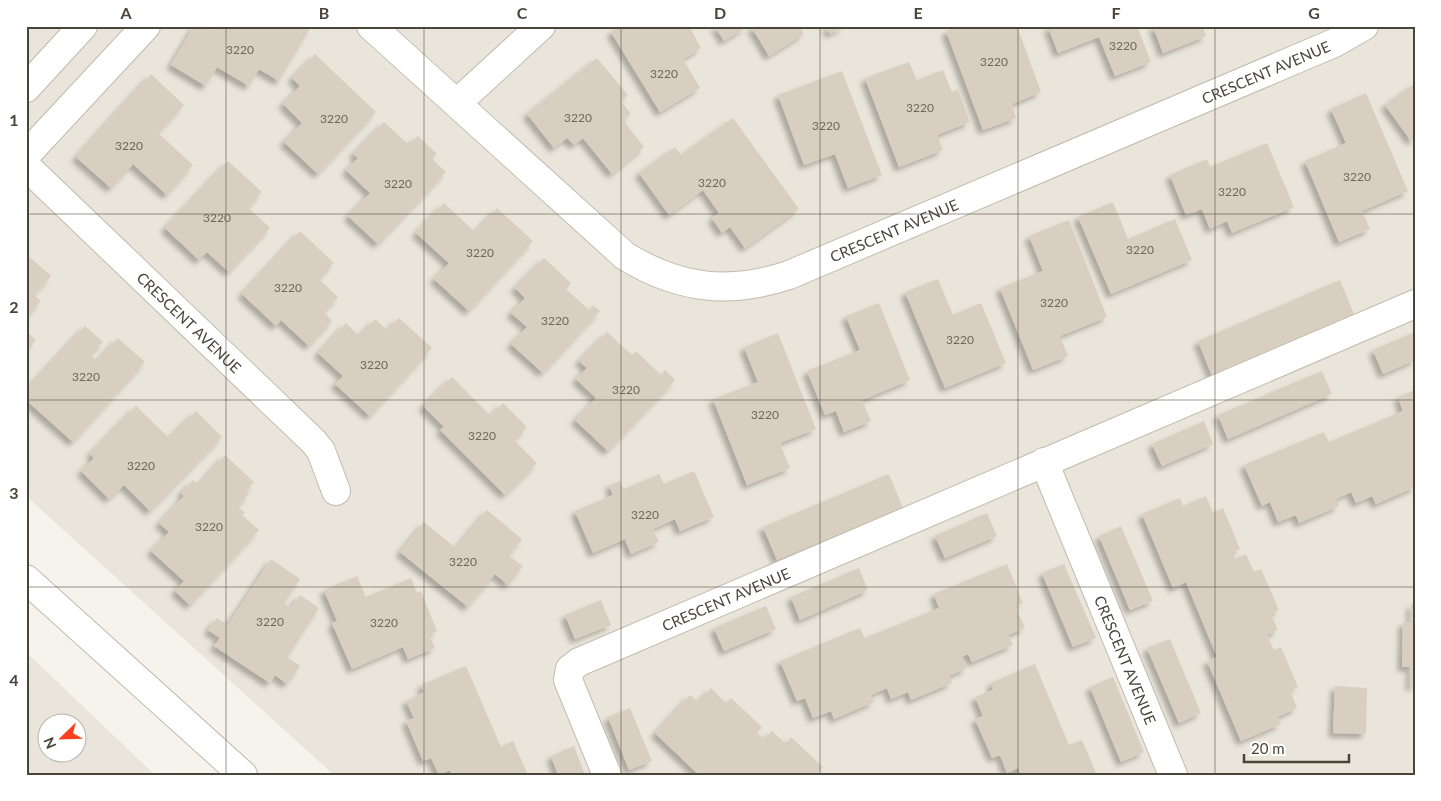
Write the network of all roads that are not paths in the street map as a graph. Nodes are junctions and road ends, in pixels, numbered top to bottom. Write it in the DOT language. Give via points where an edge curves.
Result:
graph roads {
  1 [pos="83,26"];
  2 [pos="146,26"];
  3 [pos="371,26"];
  4 [pos="541,26"];
  5 [pos="1364,26"];
  6 [pos="26,88"];
  7 [pos="457,103"];
  8 [pos="26,155"];
  9 [pos="26,166"];
  10 [pos="1415,304"];
  11 [pos="1044,462"];
  12 [pos="336,491"];
  13 [pos="26,579"];
  14 [pos="243,775"];
  15 [pos="607,775"];
  16 [pos="1173,775"];
  1 -- 6 [label="street"];
  2 -- 8 [label="street"];
  3 -- 7 [label="street, CRESCENT AVENUE"];
  4 -- 7 [label="street"];
  5 -- 7 [label="street, CRESCENT AVENUE" via="1334,42 789,275 748,286 721,288 670,278 625,256"];
  9 -- 12 [label="street, CRESCENT AVENUE" via="314,442 321,451"];
  10 -- 11 [label="street, CRESCENT AVENUE"];
  11 -- 15 [label="street, CRESCENT AVENUE" via="574,665 567,674 568,680"];
  11 -- 16 [label="street, CRESCENT AVENUE"];
  13 -- 14 [label="street"];
}
